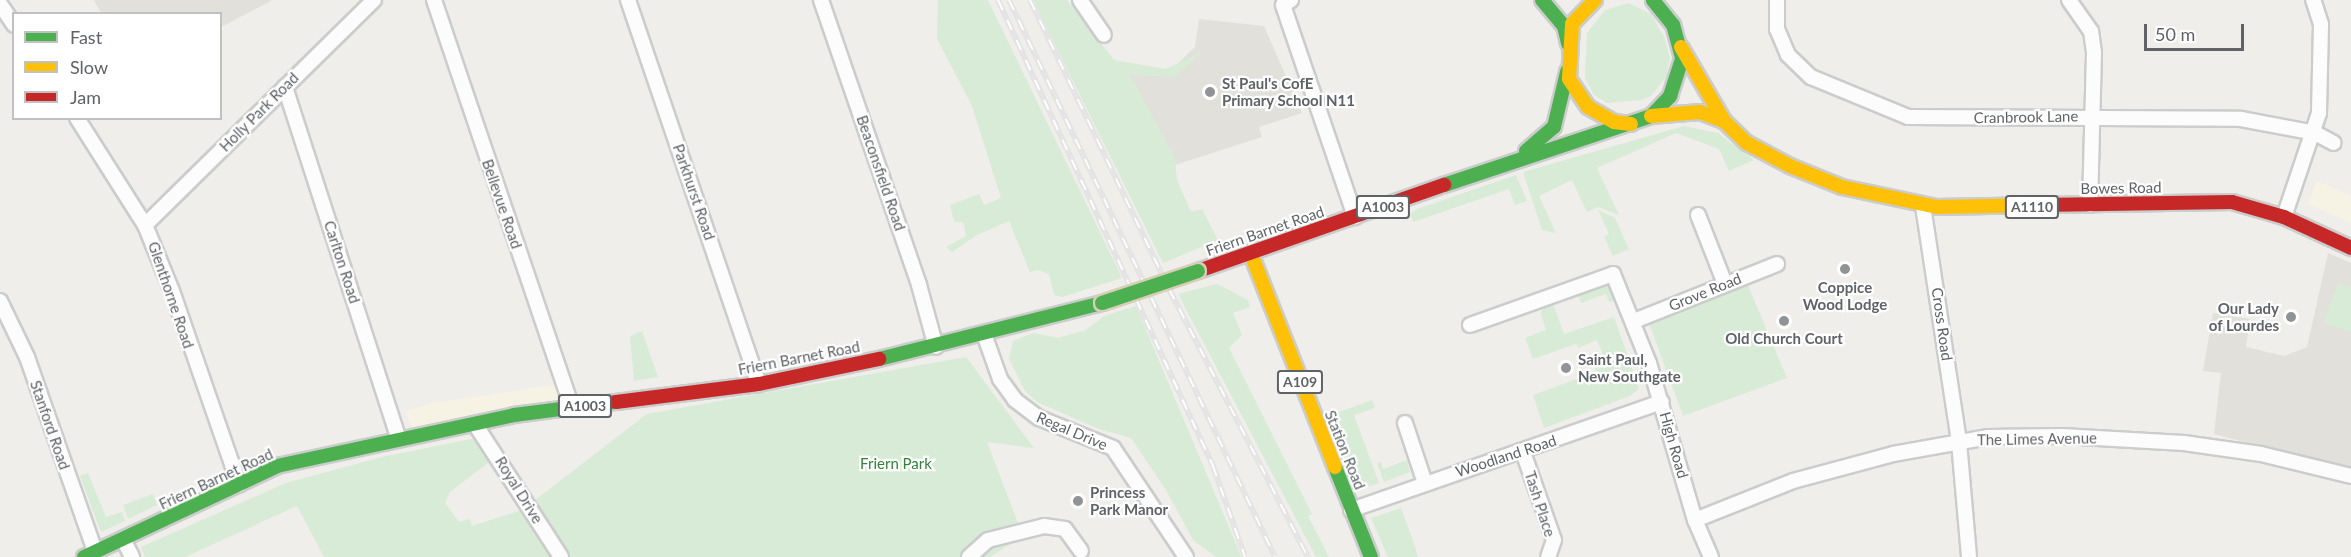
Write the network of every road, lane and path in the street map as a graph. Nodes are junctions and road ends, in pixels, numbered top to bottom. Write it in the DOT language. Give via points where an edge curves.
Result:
graph roads {
  1 [pos="374,0"];
  2 [pos="434,0"];
  3 [pos="628,0"];
  4 [pos="821,0"];
  5 [pos="1080,0"];
  6 [pos="1542,0"];
  7 [pos="1573,0"];
  8 [pos="1594,0"];
  9 [pos="1653,0"];
  10 [pos="1670,0"];
  11 [pos="1777,0"];
  12 [pos="2069,0"];
  13 [pos="2313,0"];
  14 [pos="1287,2"];
  15 [pos="0,4"];
  16 [pos="12,22"];
  17 [pos="1673,25"];
  18 [pos="1104,35"];
  19 [pos="1681,47"];
  20 [pos="1569,48"];
  21 [pos="1567,68"];
  22 [pos="285,87"];
  23 [pos="1651,116"];
  24 [pos="2092,116"];
  25 [pos="78,120"];
  26 [pos="1724,121"];
  27 [pos="1631,124"];
  28 [pos="2315,133"];
  29 [pos="2334,143"];
  30 [pos="1515,158"];
  31 [pos="2090,205"];
  32 [pos="1923,206"];
  33 [pos="1698,215"];
  34 [pos="1354,217"];
  35 [pos="2284,217"];
  36 [pos="145,225"];
  37 [pos="2351,248"];
  38 [pos="1251,254"];
  39 [pos="1776,264"];
  40 [pos="1725,284"];
  41 [pos="0,301"];
  42 [pos="1634,321"];
  43 [pos="1470,325"];
  44 [pos="984,334"];
  45 [pos="936,347"];
  46 [pos="759,384"];
  47 [pos="1662,402"];
  48 [pos="572,408"];
  49 [pos="1405,423"];
  50 [pos="475,424"];
  51 [pos="398,437"];
  52 [pos="1959,442"];
  53 [pos="1523,452"];
  54 [pos="2351,476"];
  55 [pos="1425,483"];
  56 [pos="239,485"];
  57 [pos="1351,510"];
  58 [pos="1695,520"];
  59 [pos="123,539"];
  60 [pos="1081,551"];
  61 [pos="90,554"];
  62 [pos="132,557"];
  63 [pos="561,557"];
  64 [pos="969,557"];
  65 [pos="1186,557"];
  66 [pos="1371,557"];
  67 [pos="1548,557"];
  68 [pos="1711,557"];
  69 [pos="1969,557"];
  1 -- 22 [label="street, Holly Park Road"];
  2 -- 48 [label="street, Bellevue Road"];
  3 -- 46 [label="street, Parkhurst Road"];
  4 -- 45 [label="street, Beaconsfield Road" via="919,285"];
  5 -- 18 [label="street"];
  6 -- 20 [label="main road" via="1564,26"];
  7 -- 8 [label="main road"];
  8 -- 20 [label="main road, A1003" via="1576,16"];
  9 -- 17 [label="main road, A1003"];
  10 -- 17 [label="main road, A1003"];
  11 -- 24 [label="street, Cranbrook Lane" via="1777,29 1788,55 1811,77 1908,117 1995,120"];
  12 -- 24 [label="street" via="2091,31"];
  13 -- 28 [label="street" via="2321,24 2322,77"];
  14 -- 34 [label="street"];
  15 -- 16 [label="street"];
  17 -- 19 [label="main road, A1003"];
  19 -- 23 [label="main road, A1003" via="1676,86"];
  19 -- 26 [label="main road, Bowes Road / A1110"];
  20 -- 21 [label="main road, A1003"];
  21 -- 27 [label="main road, A1003" via="1573,90 1588,107 1614,122"];
  21 -- 30 [label="main road, Friern Barnet Road / A1003" via="1554,126 1544,140"];
  22 -- 36 [label="street, Holly Park Road"];
  22 -- 51 [label="street, Carlton Road"];
  23 -- 26 [label="main road, Bowes Road / A1110" via="1700,112"];
  23 -- 27 [label="main road, A1003"];
  24 -- 28 [label="street, Cranbrook Lane" via="2241,119"];
  24 -- 31 [label="street"];
  25 -- 36 [label="street, Glenthorne Road"];
  26 -- 32 [label="main road, Bowes Road / A1110" via="1762,152 1816,178"];
  27 -- 30 [label="main road, Friern Barnet Road / A1003"];
  28 -- 29 [label="street, Cranbrook Lane"];
  28 -- 35 [label="street"];
  30 -- 34 [label="main road, Friern Barnet Road / A1003"];
  31 -- 32 [label="main road, Bowes Road / A1110"];
  31 -- 35 [label="main road, Bowes Road / A1110" via="2210,200 2251,206"];
  32 -- 52 [label="street, Cross Road"];
  33 -- 40 [label="street"];
  34 -- 38 [label="main road, Friern Barnet Road / A1003"];
  35 -- 37 [label="main road, Bowes Road / A1110"];
  36 -- 56 [label="street, Glenthorne Road"];
  38 -- 44 [label="main road, Friern Barnet Road / A1003, bridge" via="1102,303"];
  38 -- 57 [label="main road, Station Road / A109"];
  39 -- 40 [label="street, Grove Road"];
  40 -- 42 [label="street, Grove Road"];
  41 -- 61 [label="street, Stanford Road" via="27,357"];
  42 -- 43 [label="street, High Road" via="1613,274"];
  42 -- 47 [label="street, High Road"];
  44 -- 45 [label="main road, Friern Barnet Road / A1003"];
  44 -- 65 [label="street, Regal Drive" via="1000,379 1015,400 1039,418 1113,448"];
  45 -- 46 [label="main road, Friern Barnet Road / A1003"];
  46 -- 48 [label="main road, Friern Barnet Road / A1003"];
  47 -- 53 [label="street, Woodland Road"];
  47 -- 58 [label="street, High Road"];
  48 -- 50 [label="main road, Friern Barnet Road / A1003"];
  49 -- 55 [label="street"];
  50 -- 51 [label="main road, Friern Barnet Road / A1003"];
  50 -- 63 [label="street, Royal Drive"];
  51 -- 56 [label="main road, Friern Barnet Road / A1003" via="277,466"];
  52 -- 54 [label="street, The Limes Avenue" via="1988,437 2062,436 2184,443 2261,454"];
  52 -- 58 [label="street, The Limes Avenue" via="1893,454 1793,481"];
  52 -- 69 [label="street, Cross Road"];
  53 -- 55 [label="street, Woodland Road"];
  53 -- 67 [label="street, Tash Place" via="1554,540"];
  55 -- 57 [label="street, Woodland Road"];
  56 -- 59 [label="main road, Friern Barnet Road / A1003"];
  57 -- 66 [label="main road, Station Road / A109"];
  58 -- 68 [label="street, High Road"];
  59 -- 61 [label="main road, Friern Barnet Road / A1003"];
  59 -- 62 [label="street"];
  60 -- 64 [label="street" via="1065,529 1044,526 988,540"];
}
